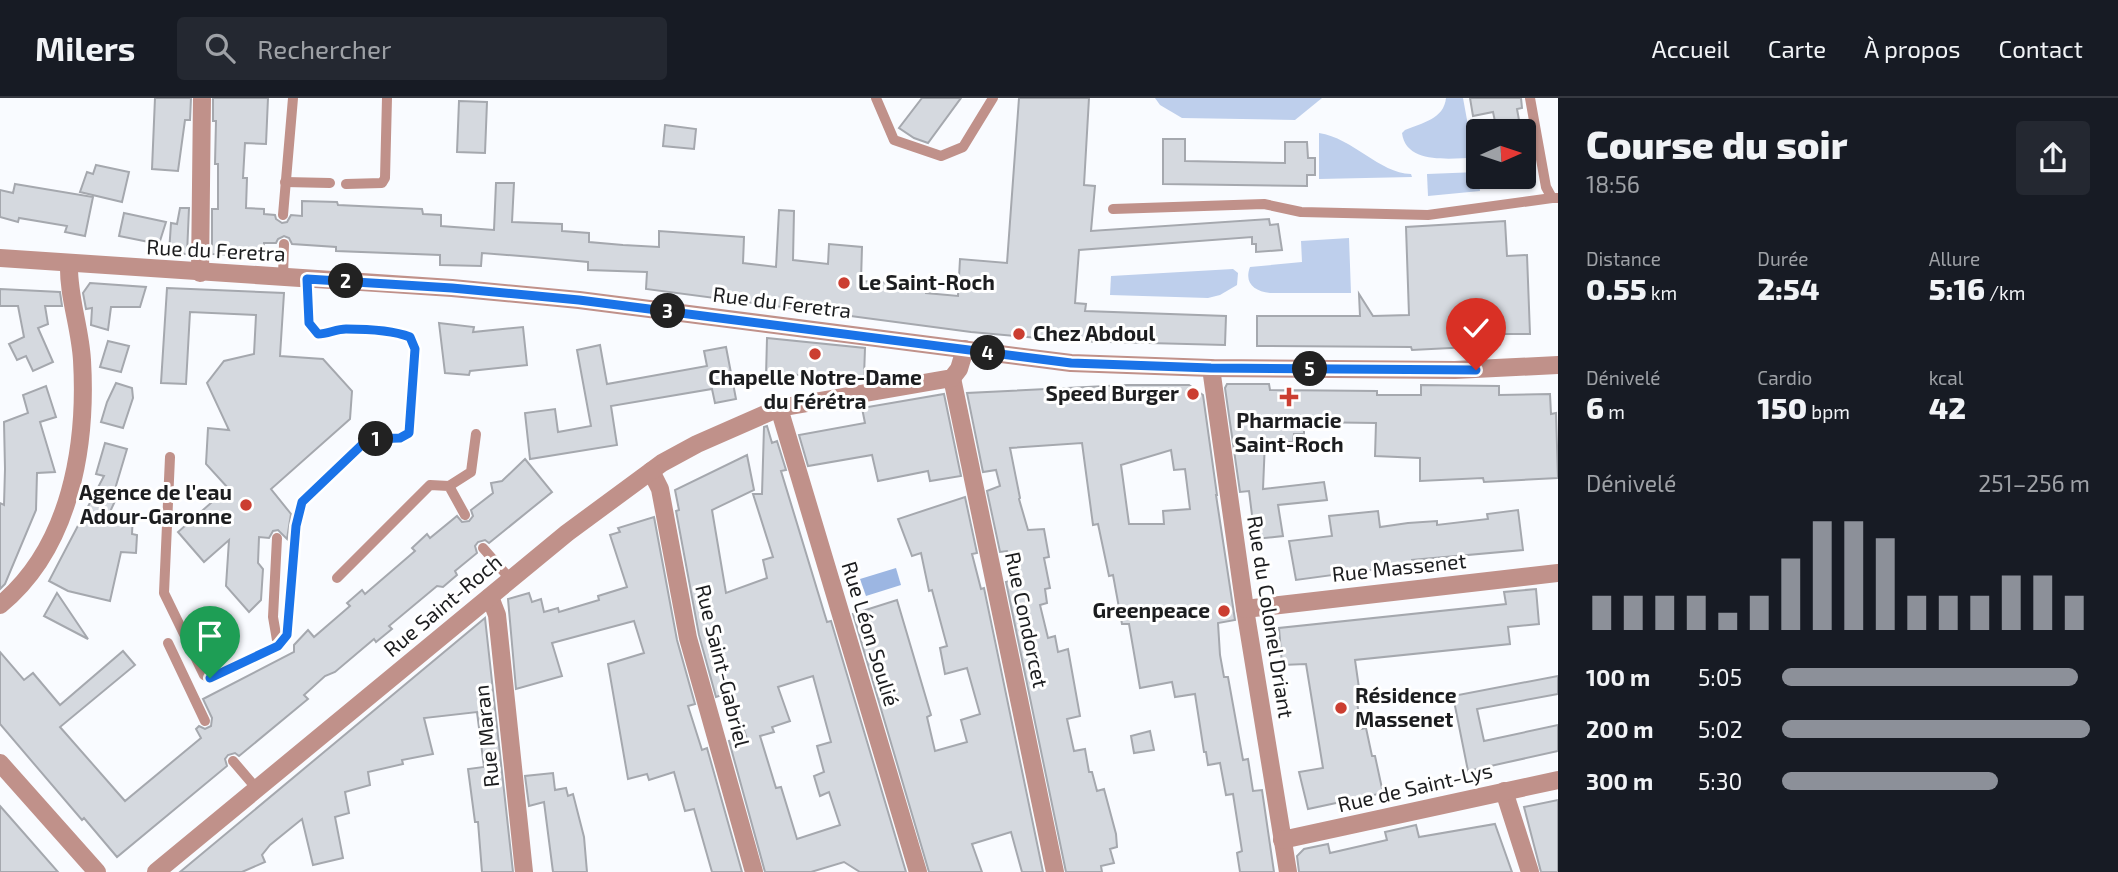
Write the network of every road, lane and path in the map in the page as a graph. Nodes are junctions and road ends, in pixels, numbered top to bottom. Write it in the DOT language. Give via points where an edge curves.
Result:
graph roads {
  1 [pos="202,98"];
  2 [pos="293,98"];
  3 [pos="387,98"];
  4 [pos="876,98"];
  5 [pos="993,98"];
  6 [pos="1530,98"];
  7 [pos="285,183"];
  8 [pos="330,184"];
  9 [pos="346,184"];
  10 [pos="1555,198"];
  11 [pos="1113,209"];
  12 [pos="283,215"];
  13 [pos="284,244"];
  14 [pos="0,258"];
  15 [pos="69,264"];
  16 [pos="200,273"];
  17 [pos="284,277"];
  18 [pos="307,279"];
  19 [pos="965,349"];
  20 [pos="1558,365"];
  21 [pos="1211,368"];
  22 [pos="952,378"];
  23 [pos="779,408"];
  24 [pos="476,434"];
  25 [pos="170,457"];
  26 [pos="651,471"];
  27 [pos="449,486"];
  28 [pos="466,515"];
  29 [pos="277,538"];
  30 [pos="483,548"];
  31 [pos="1558,573"];
  32 [pos="337,578"];
  33 [pos="510,580"];
  34 [pos="490,597"];
  35 [pos="0,605"];
  36 [pos="1245,609"];
  37 [pos="168,643"];
  38 [pos="278,646"];
  39 [pos="205,721"];
  40 [pos="233,761"];
  41 [pos="0,763"];
  42 [pos="1558,780"];
  43 [pos="257,789"];
  44 [pos="1504,791"];
  45 [pos="1282,840"];
  46 [pos="97,872"];
  47 [pos="156,872"];
  48 [pos="524,872"];
  49 [pos="754,872"];
  50 [pos="918,872"];
  51 [pos="1055,872"];
  52 [pos="1288,872"];
  53 [pos="1530,872"];
  1 -- 16 [label="street"];
  2 -- 7 [label="lane"];
  3 -- 9 [label="lane" via="385,178 376,185"];
  4 -- 5 [label="lane" via="894,140 941,156 963,147"];
  6 -- 10 [label="lane" via="1546,187"];
  7 -- 8 [label="lane"];
  7 -- 12 [label="lane"];
  10 -- 11 [label="lane" via="1428,215 1301,212 1264,204"];
  13 -- 17 [label="lane"];
  14 -- 15 [label="street, Rue du Feretra"];
  15 -- 16 [label="street, Rue du Feretra"];
  15 -- 35 [label="street" via="83,398 74,479 61,519 41,557"];
  16 -- 17 [label="street, Rue du Feretra"];
  17 -- 18 [label="street, Rue du Feretra"];
  18 -- 19 [label="street, Rue du Feretra" via="579,300"];
  18 -- 38 [label="lane" via="309,323 318,334 343,329 410,337 415,349 411,421 409,433 400,438 368,439 302,502 296,526 290,621"];
  19 -- 21 [label="street, Rue du Feretra" via="1071,363"];
  19 -- 22 [label="street"];
  20 -- 21 [label="street, Rue du Feretra" via="1455,370"];
  21 -- 36 [label="street, Rue du Colonel Driant"];
  22 -- 23 [label="street, Rue Saint-Roch"];
  22 -- 51 [label="street, Rue Condorcet"];
  23 -- 26 [label="street, Rue Saint-Roch" via="697,444"];
  23 -- 50 [label="street, Rue Léon Soulié"];
  24 -- 27 [label="lane" via="471,472"];
  25 -- 38 [label="lane" via="164,593 204,675 216,677"];
  26 -- 33 [label="street, Rue Saint-Roch"];
  26 -- 49 [label="street, Rue Saint-Gabriel" via="660,489 688,638"];
  27 -- 28 [label="lane"];
  27 -- 32 [label="lane" via="430,485"];
  29 -- 38 [label="lane" via="273,617"];
  30 -- 33 [label="lane"];
  31 -- 36 [label="street, Rue Massenet"];
  33 -- 34 [label="street, Rue Saint-Roch"];
  34 -- 43 [label="street, Rue Saint-Roch"];
  34 -- 48 [label="street, Rue Maran" via="497,615"];
  36 -- 45 [label="street, Rue du Colonel Driant"];
  37 -- 39 [label="lane"];
  40 -- 43 [label="lane"];
  41 -- 46 [label="street"];
  42 -- 44 [label="street, Rue de Saint-Lys"];
  43 -- 47 [label="street, Rue Saint-Roch"];
  44 -- 45 [label="street, Rue de Saint-Lys"];
  44 -- 53 [label="street"];
  45 -- 52 [label="street, Rue du Colonel Driant"];
}
